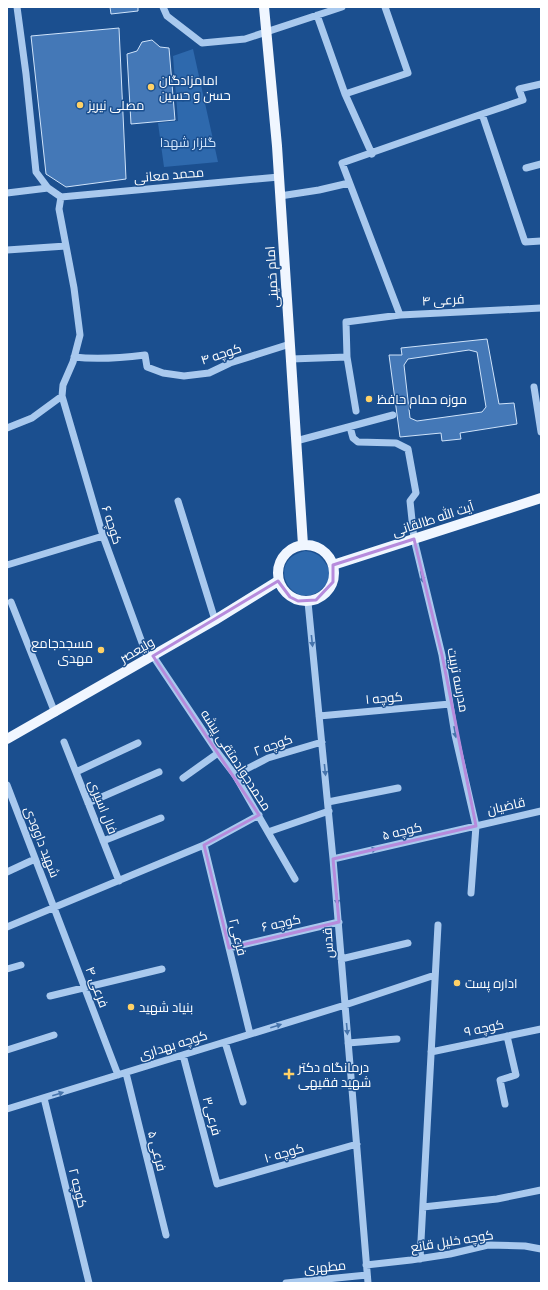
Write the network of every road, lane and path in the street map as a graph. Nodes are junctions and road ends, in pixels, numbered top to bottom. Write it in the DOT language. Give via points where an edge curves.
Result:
graph roads {
  1 [pos="17,7"];
  2 [pos="163,7"];
  3 [pos="264,7"];
  4 [pos="342,7"];
  5 [pos="385,7"];
  6 [pos="317,15"];
  7 [pos="267,32"];
  8 [pos="541,84"];
  9 [pos="346,94"];
  10 [pos="482,114"];
  11 [pos="372,154"];
  12 [pos="541,164"];
  13 [pos="526,168"];
  14 [pos="279,176"];
  15 [pos="349,183"];
  16 [pos="48,188"];
  17 [pos="7,193"];
  18 [pos="280,196"];
  19 [pos="61,197"];
  20 [pos="541,240"];
  21 [pos="66,246"];
  22 [pos="7,250"];
  23 [pos="541,308"];
  24 [pos="400,314"];
  25 [pos="290,344"];
  26 [pos="347,357"];
  27 [pos="74,358"];
  28 [pos="291,360"];
  29 [pos="534,387"];
  30 [pos="62,396"];
  31 [pos="356,411"];
  32 [pos="393,415"];
  33 [pos="350,427"];
  34 [pos="7,428"];
  35 [pos="541,432"];
  36 [pos="296,441"];
  37 [pos="541,498"];
  38 [pos="178,501"];
  39 [pos="103,536"];
  40 [pos="414,540"];
  41 [pos="303,545"];
  42 [pos="7,565"];
  43 [pos="333,565"];
  44 [pos="278,581"];
  45 [pos="11,602"];
  46 [pos="308,602"];
  47 [pos="215,620"];
  48 [pos="150,657"];
  49 [pos="450,704"];
  50 [pos="56,713"];
  51 [pos="319,716"];
  52 [pos="7,740"];
  53 [pos="64,742"];
  54 [pos="322,742"];
  55 [pos="138,743"];
  56 [pos="218,754"];
  57 [pos="76,772"];
  58 [pos="159,772"];
  59 [pos="235,775"];
  60 [pos="183,778"];
  61 [pos="7,785"];
  62 [pos="398,788"];
  63 [pos="328,802"];
  64 [pos="88,804"];
  65 [pos="329,811"];
  66 [pos="541,811"];
  67 [pos="259,815"];
  68 [pos="161,818"];
  69 [pos="476,826"];
  70 [pos="268,832"];
  71 [pos="103,841"];
  72 [pos="204,846"];
  73 [pos="35,859"];
  74 [pos="333,859"];
  75 [pos="7,872"];
  76 [pos="295,880"];
  77 [pos="119,881"];
  78 [pos="471,893"];
  79 [pos="54,908"];
  80 [pos="339,922"];
  81 [pos="438,925"];
  82 [pos="7,927"];
  83 [pos="408,943"];
  84 [pos="229,948"];
  85 [pos="341,959"];
  86 [pos="21,965"];
  87 [pos="7,969"];
  88 [pos="162,969"];
  89 [pos="435,975"];
  90 [pos="84,988"];
  91 [pos="50,996"];
  92 [pos="345,1005"];
  93 [pos="541,1029"];
  94 [pos="250,1034"];
  95 [pos="54,1035"];
  96 [pos="507,1036"];
  97 [pos="397,1038"];
  98 [pos="225,1042"];
  99 [pos="348,1043"];
  100 [pos="7,1050"];
  101 [pos="431,1052"];
  102 [pos="183,1055"];
  103 [pos="126,1073"];
  104 [pos="118,1075"];
  105 [pos="44,1098"];
  106 [pos="242,1102"];
  107 [pos="505,1104"];
  108 [pos="7,1109"];
  109 [pos="357,1144"];
  110 [pos="217,1184"];
  111 [pos="541,1190"];
  112 [pos="423,1207"];
  113 [pos="166,1235"];
  114 [pos="541,1249"];
  115 [pos="420,1259"];
  116 [pos="366,1265"];
  117 [pos="367,1275"];
  118 [pos="89,1283"];
  119 [pos="286,1283"];
  120 [pos="368,1283"];
  1 -- 16 [label="street" via="36,172"];
  2 -- 7 [label="street" via="167,16 202,43 245,39"];
  3 -- 7 [label="main road, امام خمینی"];
  4 -- 6 [label="street"];
  5 -- 9 [label="street" via="408,73"];
  6 -- 7 [label="street"];
  6 -- 9 [label="street"];
  7 -- 14 [label="main road, امام خمینی"];
  8 -- 10 [label="street" via="519,89 523,100"];
  9 -- 11 [label="street"];
  10 -- 11 [label="street"];
  10 -- 20 [label="street" via="525,242"];
  11 -- 15 [label="street" via="342,163"];
  12 -- 13 [label="street"];
  14 -- 18 [label="main road, امام خمینی"];
  14 -- 19 [label="street, محمد معانی"];
  15 -- 18 [label="street"];
  15 -- 24 [label="street"];
  16 -- 17 [label="street"];
  16 -- 19 [label="street"];
  18 -- 25 [label="main road, امام خمینی"];
  19 -- 21 [label="street" via="59,209"];
  21 -- 22 [label="street"];
  21 -- 27 [label="street" via="80,335"];
  23 -- 24 [label="street, فرعی ۴"];
  24 -- 26 [label="street, فرعی ۴" via="346,322"];
  25 -- 27 [label="street, کوچه ۴" via="230,363 209,373 184,376 163,373 147,367 144,355 115,359"];
  25 -- 28 [label="main road, امام خمینی"];
  26 -- 28 [label="street"];
  26 -- 31 [label="street"];
  27 -- 30 [label="street" via="63,385"];
  28 -- 36 [label="main road, امام خمینی"];
  29 -- 35 [label="street"];
  30 -- 34 [label="street" via="32,418"];
  30 -- 39 [label="street, ۶ کوچه"];
  32 -- 33 [label="street"];
  33 -- 36 [label="street"];
  33 -- 40 [label="street, مدرسه تربیت" via="353,438 358,442 396,443 408,449 416,493 410,501"];
  36 -- 41 [label="main road, امام خمینی"];
  37 -- 40 [label="main road, آیت الله طالقانی"];
  38 -- 47 [label="street"];
  39 -- 42 [label="street"];
  39 -- 48 [label="street, ۶ کوچه"];
  40 -- 43 [label="main road, آیت الله طالقانی"];
  40 -- 49 [label="street, مدرسه تربیت, one-way" via="442,655"];
  41 -- 43 [label="main road" via="322,550 329,556"];
  41 -- 44 [label="main road" via="291,549 282,557"];
  43 -- 46 [label="main road" via="333,582 329,590 320,598"];
  44 -- 46 [label="main road" via="290,597"];
  44 -- 47 [label="main road, ولیعصر"];
  45 -- 50 [label="street"];
  46 -- 51 [label="street, قدس, one-way"];
  47 -- 48 [label="main road, ولیعصر"];
  48 -- 50 [label="main road, ولیعصر"];
  48 -- 56 [label="street, محمدجوادمتقی پیشه"];
  49 -- 51 [label="street, کوچه ۱"];
  49 -- 69 [label="street, مدرسه تربیت, one-way"];
  50 -- 52 [label="main road, ولیعصر"];
  51 -- 54 [label="street, قدس"];
  53 -- 57 [label="street, فال اسیری"];
  54 -- 59 [label="street, کوچه ۲" via="268,758"];
  54 -- 63 [label="street, قدس, one-way"];
  55 -- 57 [label="street"];
  56 -- 59 [label="street, محمدجوادمتقی پیشه"];
  56 -- 60 [label="street"];
  57 -- 64 [label="street, فال اسیری"];
  58 -- 64 [label="street"];
  59 -- 67 [label="street, محمدجوادمتقی پیشه"];
  61 -- 73 [label="street, شهید داوودی"];
  62 -- 63 [label="street"];
  63 -- 65 [label="street, قدس"];
  64 -- 71 [label="street, فال اسیری"];
  65 -- 70 [label="street"];
  65 -- 74 [label="street, قدس"];
  66 -- 69 [label="street, قاضیان"];
  67 -- 70 [label="street, محمدجوادمتقی پیشه"];
  67 -- 72 [label="street"];
  68 -- 71 [label="street"];
  74 -- 69 [label="street, کوچه ۵, one-way"];
  69 -- 78 [label="street, مدرسه تربیت"];
  70 -- 76 [label="street, محمدجوادمتقی پیشه"];
  71 -- 77 [label="street, فال اسیری"];
  72 -- 77 [label="street"];
  72 -- 84 [label="street, فرعی۲"];
  73 -- 75 [label="street"];
  73 -- 79 [label="street, شهید داوودی"];
  74 -- 80 [label="street, قدس, one-way"];
  77 -- 79 [label="street"];
  79 -- 82 [label="street"];
  79 -- 90 [label="street, فرعی ۴"];
  80 -- 84 [label="street, کوچه ۶"];
  80 -- 85 [label="street, قدس"];
  81 -- 89 [label="street"];
  83 -- 85 [label="street"];
  84 -- 94 [label="street, فرعی۲"];
  85 -- 92 [label="street, قدس"];
  86 -- 87 [label="street"];
  88 -- 90 [label="street"];
  89 -- 92 [label="street, کوچه بهداری"];
  89 -- 101 [label="street"];
  90 -- 91 [label="street"];
  90 -- 104 [label="street, فرعی ۴"];
  94 -- 92 [label="street, کوچه بهداری, one-way"];
  92 -- 99 [label="street, قدس, one-way"];
  93 -- 96 [label="street, کوچه ۹"];
  94 -- 98 [label="street, کوچه بهداری"];
  95 -- 100 [label="street"];
  96 -- 101 [label="street, کوچه ۹"];
  96 -- 107 [label="street" via="516,1075 500,1080"];
  97 -- 99 [label="street"];
  98 -- 102 [label="street, کوچه بهداری"];
  98 -- 106 [label="street"];
  99 -- 109 [label="street, قدس"];
  101 -- 112 [label="street"];
  102 -- 103 [label="street, کوچه بهداری"];
  102 -- 110 [label="street, فرعی۳"];
  103 -- 104 [label="street, کوچه بهداری"];
  103 -- 113 [label="street, فرعی ۵"];
  105 -- 104 [label="street, کوچه بهداری, one-way"];
  105 -- 108 [label="street, کوچه بهداری"];
  105 -- 118 [label="street, کوچه ۲"];
  109 -- 110 [label="street, کوچه ۱۰"];
  109 -- 116 [label="street, قدس"];
  111 -- 112 [label="street" via="497,1199"];
  112 -- 115 [label="street"];
  114 -- 115 [label="street, کوچه خلیل قانع" via="488,1245"];
  115 -- 116 [label="street, کوچه خلیل قانع"];
  116 -- 117 [label="street, قدس"];
  117 -- 119 [label="street, مطهری"];
  117 -- 120 [label="street, قدس"];
}
